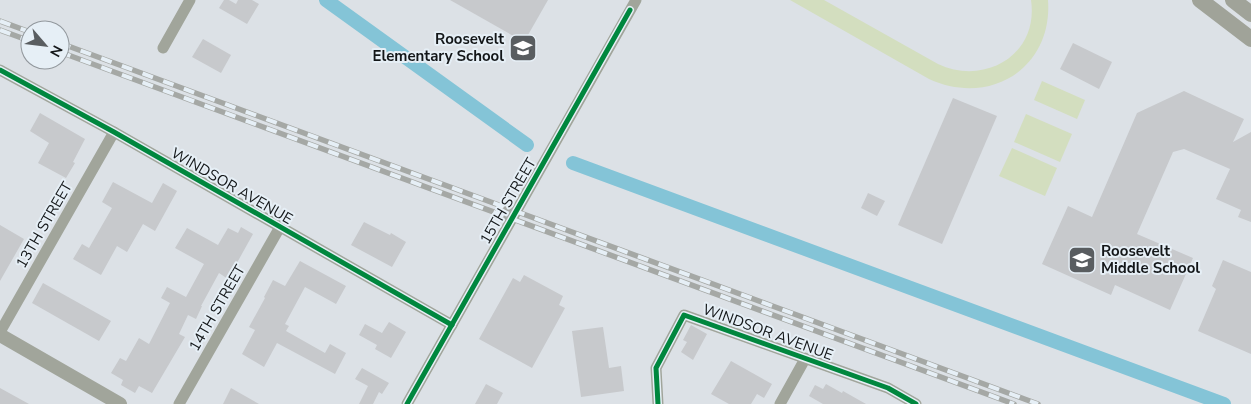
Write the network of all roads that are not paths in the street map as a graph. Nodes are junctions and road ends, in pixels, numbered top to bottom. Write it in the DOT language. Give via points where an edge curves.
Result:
graph roads {
  1 [pos="190,0"];
  2 [pos="636,0"];
  3 [pos="1200,0"];
  4 [pos="1233,0"];
  5 [pos="1251,14"];
  6 [pos="1251,39"];
  7 [pos="163,48"];
  8 [pos="0,70"];
  9 [pos="114,132"];
  10 [pos="280,227"];
  11 [pos="452,325"];
  12 [pos="0,334"];
  13 [pos="805,359"];
  14 [pos="120,404"];
  15 [pos="179,404"];
  16 [pos="407,404"];
  17 [pos="658,404"];
  18 [pos="780,404"];
  19 [pos="916,404"];
  1 -- 7 [label="street"];
  2 -- 11 [label="street, 15TH STREET"];
  3 -- 6 [label="main road"];
  4 -- 5 [label="main road"];
  8 -- 9 [label="street, WINDSOR AVENUE"];
  9 -- 10 [label="street, WINDSOR AVENUE"];
  9 -- 12 [label="street, 13TH STREET"];
  10 -- 11 [label="street, WINDSOR AVENUE"];
  10 -- 15 [label="street, 14TH STREET"];
  11 -- 16 [label="street, 15TH STREET"];
  12 -- 14 [label="street"];
  13 -- 17 [label="street, WINDSOR AVENUE" via="684,315 656,368"];
  13 -- 18 [label="street"];
  13 -- 19 [label="street, WINDSOR AVENUE" via="888,388"];
}
